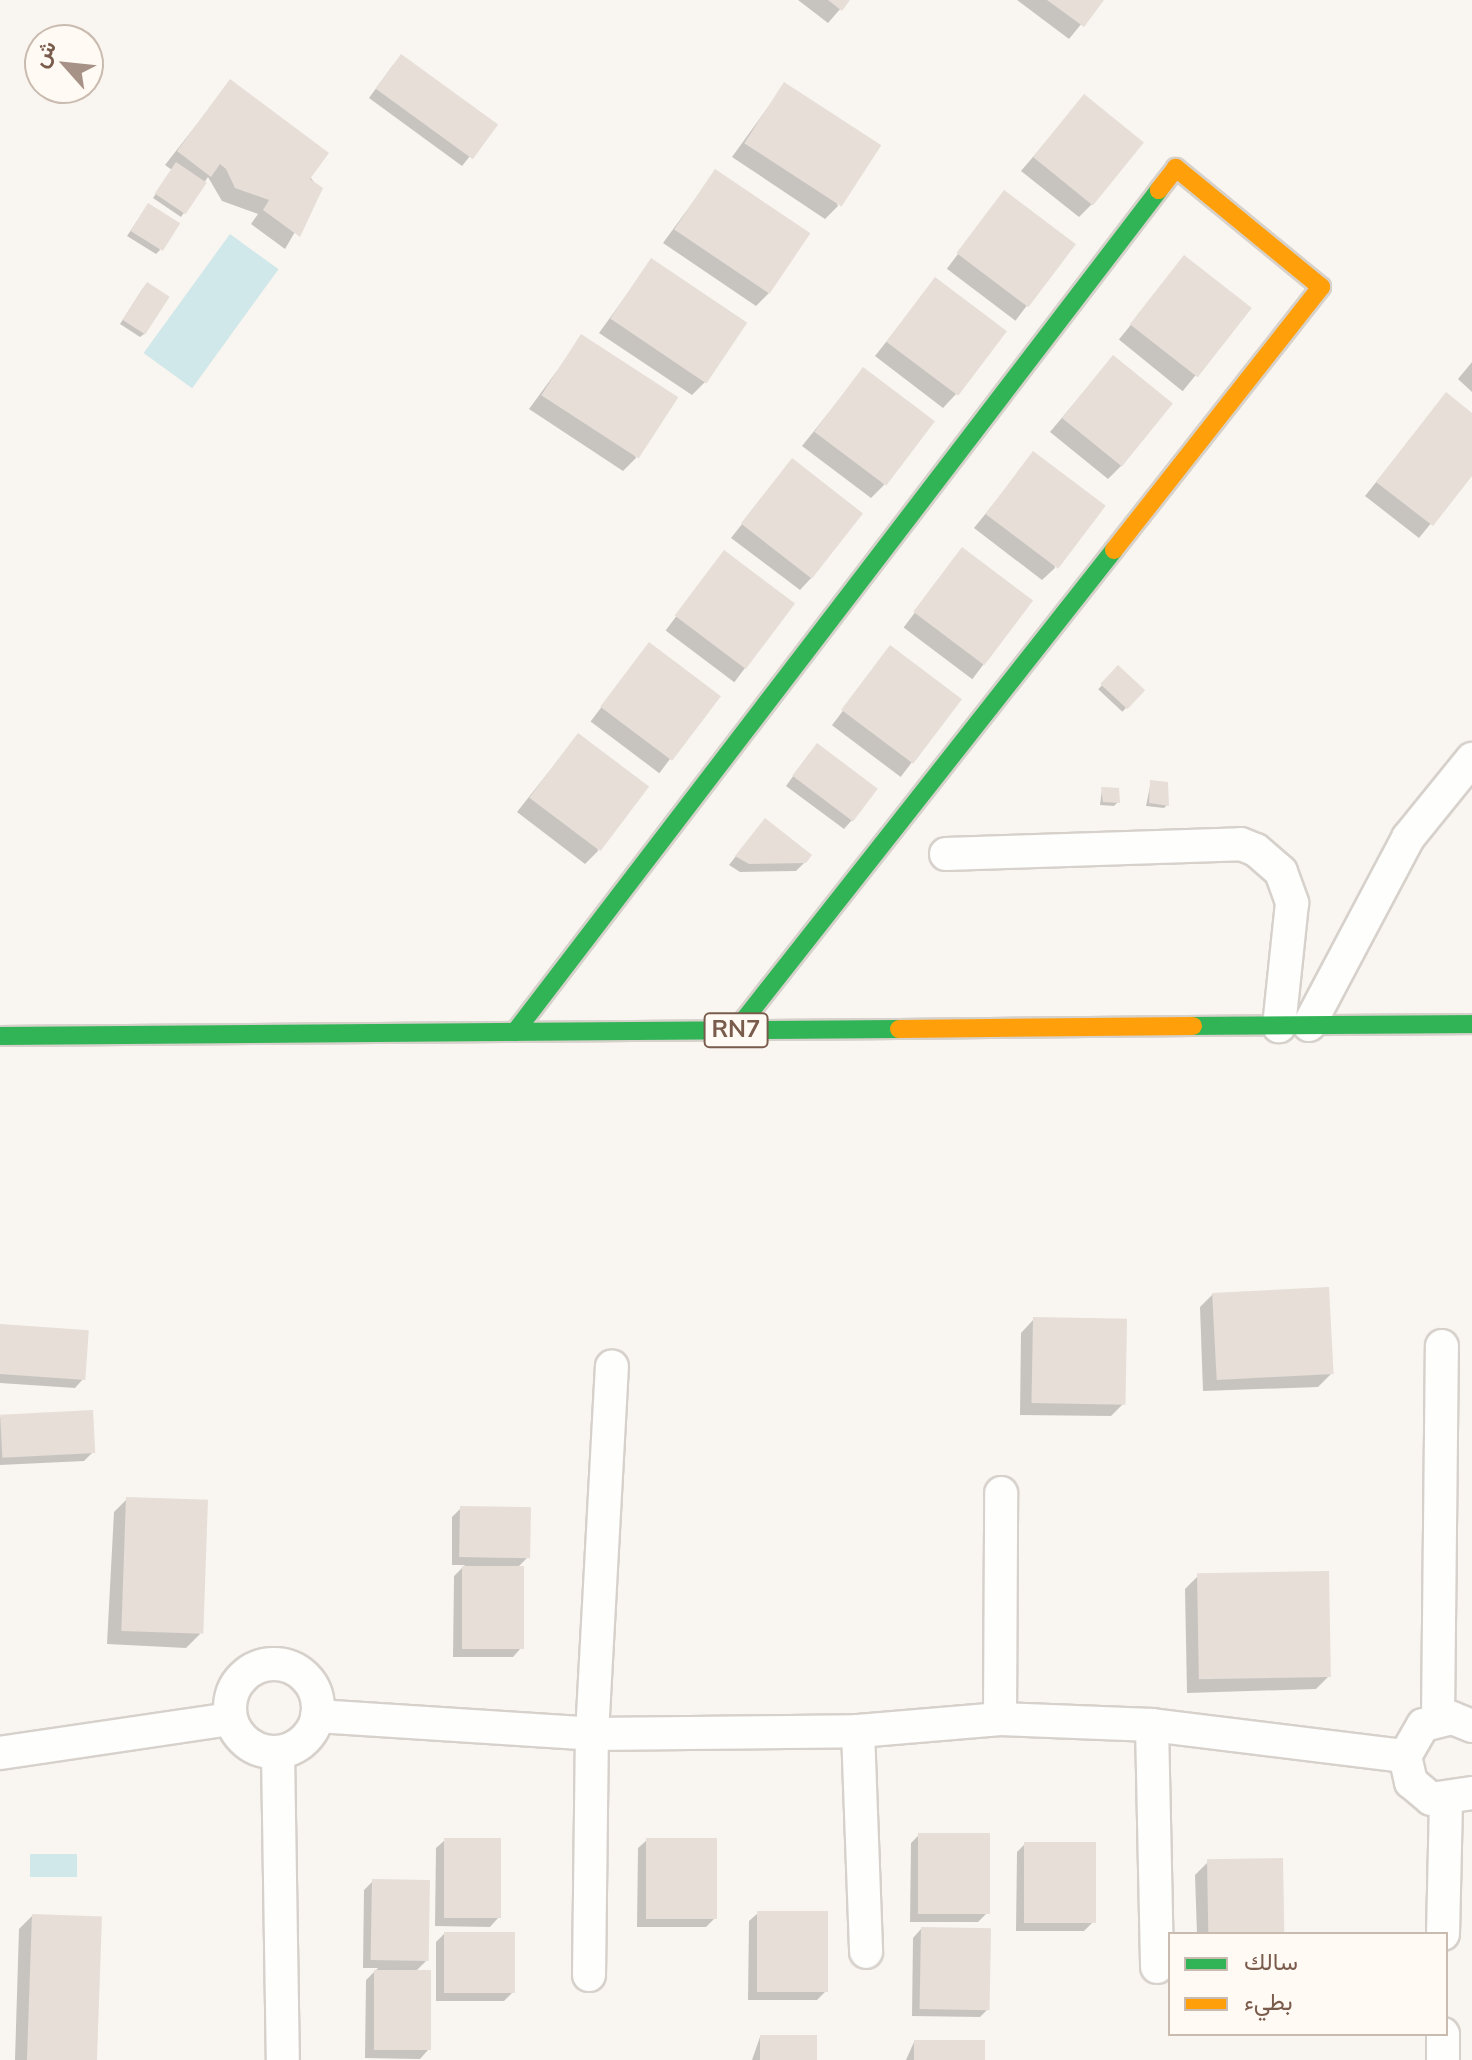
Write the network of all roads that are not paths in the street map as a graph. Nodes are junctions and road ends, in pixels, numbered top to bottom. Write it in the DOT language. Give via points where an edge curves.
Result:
graph roads {
  1 [pos="1472,759"];
  2 [pos="946,854"];
  3 [pos="1472,1024"];
  4 [pos="1294,1026"];
  5 [pos="736,1030"];
  6 [pos="515,1032"];
  7 [pos="0,1036"];
  8 [pos="1442,1346"];
  9 [pos="612,1367"];
  10 [pos="1001,1493"];
  11 [pos="317,1716"];
  12 [pos="230,1719"];
  13 [pos="1000,1719"];
  14 [pos="1438,1719"];
  15 [pos="1152,1725"];
  16 [pos="1472,1726"];
  17 [pos="858,1731"];
  18 [pos="592,1734"];
  19 [pos="278,1752"];
  20 [pos="0,1753"];
  21 [pos="1405,1756"];
  22 [pos="1459,1797"];
  23 [pos="1443,1932"];
  24 [pos="866,1952"];
  25 [pos="1157,1967"];
  26 [pos="589,1975"];
  27 [pos="1443,2036"];
  28 [pos="283,2060"];
  29 [pos="1443,2060"];
  1 -- 4 [label="street" via="1408,838"];
  2 -- 4 [label="street" via="1241,844 1256,850 1281,872 1292,903"];
  3 -- 4 [label="street, RN7"];
  4 -- 5 [label="street, RN7"];
  5 -- 6 [label="street, RN7"];
  5 -- 6 [label="street" via="1321,287 1176,168"];
  6 -- 7 [label="street, RN7"];
  8 -- 14 [label="street"];
  9 -- 18 [label="street"];
  10 -- 13 [label="street"];
  11 -- 12 [label="street" via="305,1675 265,1664 240,1679"];
  11 -- 18 [label="street"];
  11 -- 19 [label="street" via="304,1740"];
  12 -- 19 [label="street" via="248,1745"];
  12 -- 20 [label="street"];
  13 -- 15 [label="street"];
  13 -- 17 [label="street"];
  14 -- 16 [label="street"];
  14 -- 21 [label="street" via="1417,1730"];
  15 -- 21 [label="street"];
  15 -- 25 [label="street"];
  17 -- 18 [label="street"];
  17 -- 24 [label="street"];
  18 -- 26 [label="street"];
  19 -- 28 [label="street"];
  21 -- 22 [label="street" via="1420,1793"];
  22 -- 23 [label="street"];
  27 -- 29 [label="street"];
}
